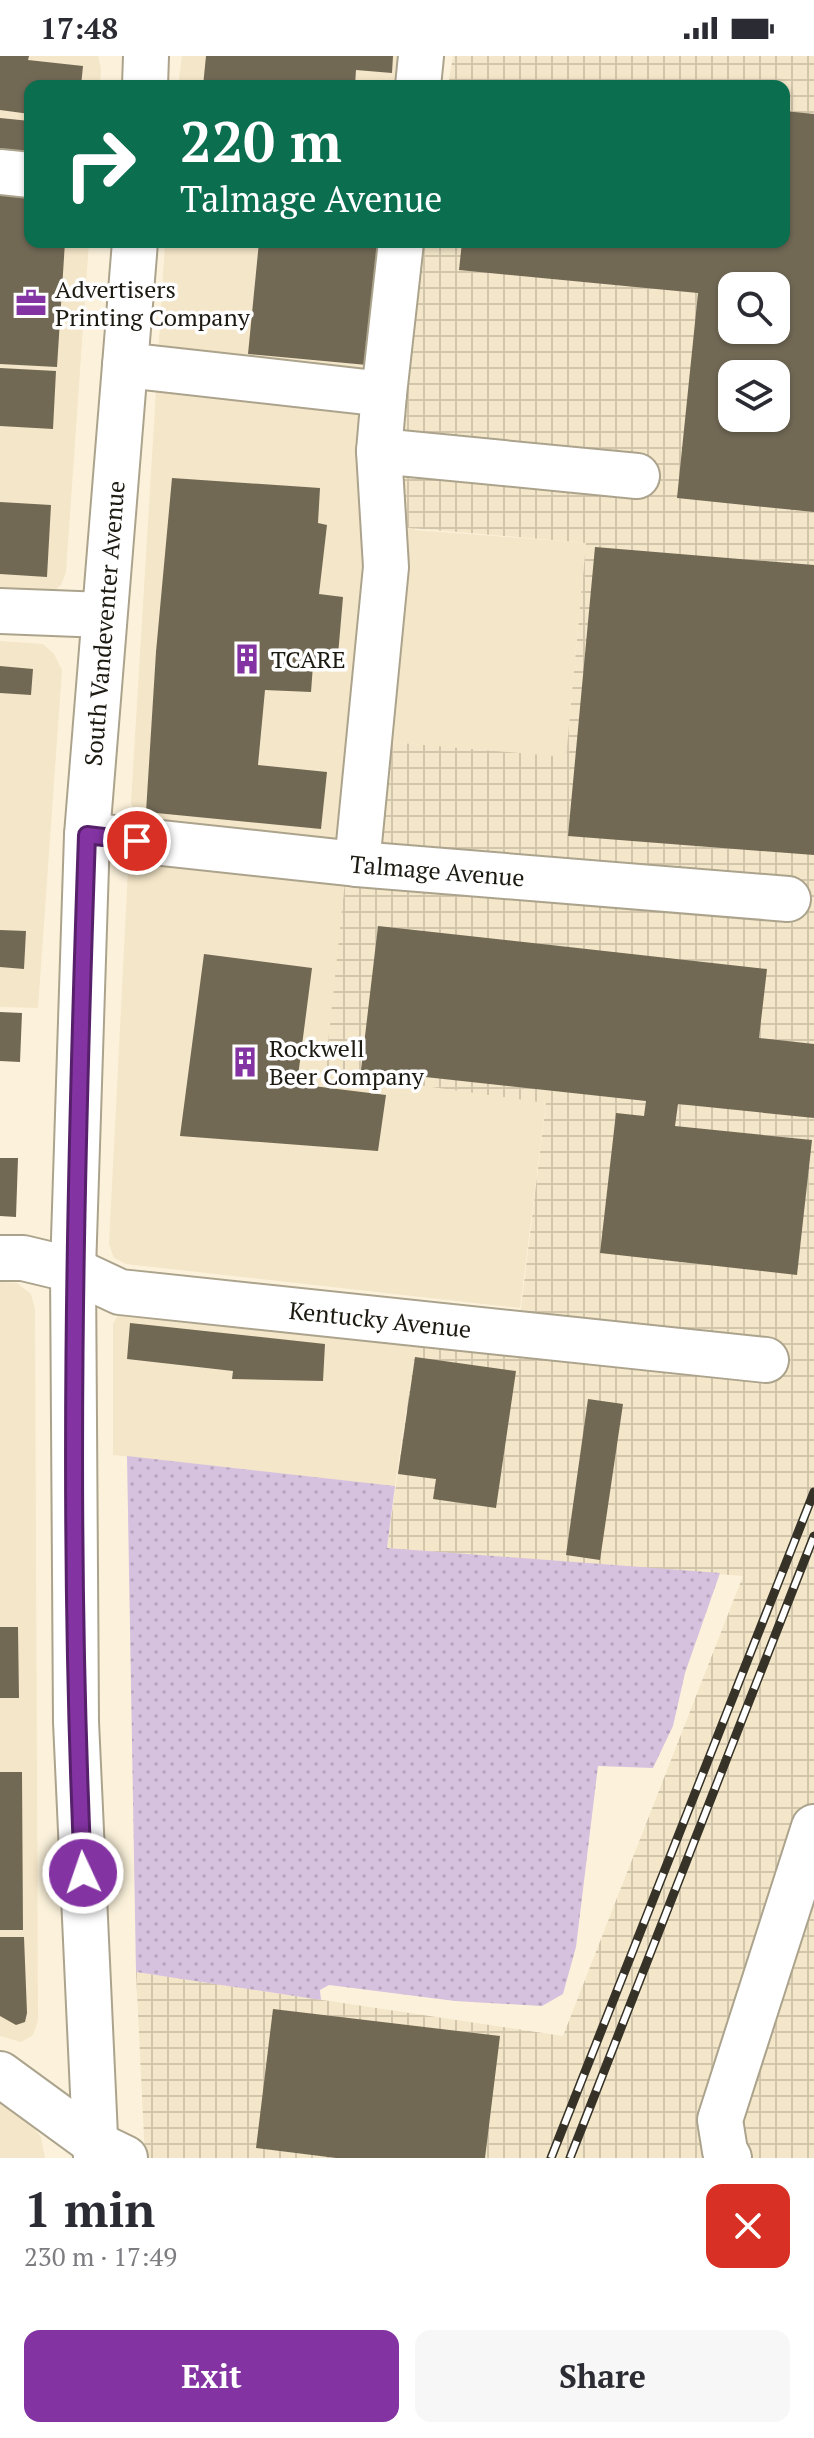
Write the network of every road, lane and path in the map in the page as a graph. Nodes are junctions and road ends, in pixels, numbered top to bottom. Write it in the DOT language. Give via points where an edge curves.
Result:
graph roads {
  1 [pos="146,56"];
  2 [pos="421,56"];
  3 [pos="145,80"];
  4 [pos="419,80"];
  5 [pos="0,172"];
  6 [pos="24,174"];
  7 [pos="135,248"];
  8 [pos="400,248"];
  9 [pos="125,365"];
  10 [pos="384,394"];
  11 [pos="379,451"];
  12 [pos="637,476"];
  13 [pos="0,611"];
  14 [pos="104,615"];
  15 [pos="87,835"];
  16 [pos="357,864"];
  17 [pos="788,899"];
  18 [pos="0,1258"];
  19 [pos="73,1270"];
  20 [pos="766,1360"];
  21 [pos="814,1827"];
  22 [pos="4,2092"];
  23 [pos="106,2153"];
  24 [pos="729,2158"];
  1 -- 3 [label="street"];
  2 -- 4 [label="street"];
  5 -- 6 [label="street"];
  7 -- 9 [label="street, South Vandeventer Avenue"];
  8 -- 10 [label="street"];
  9 -- 10 [label="street"];
  9 -- 14 [label="street, South Vandeventer Avenue"];
  10 -- 11 [label="street"];
  11 -- 12 [label="street"];
  11 -- 16 [label="street" via="386,567"];
  13 -- 14 [label="street"];
  14 -- 15 [label="street, South Vandeventer Avenue"];
  15 -- 16 [label="street, Talmage Avenue"];
  15 -- 19 [label="street, South Vandeventer Avenue"];
  16 -- 17 [label="street, Talmage Avenue"];
  18 -- 19 [label="street, Kentucky Avenue"];
  19 -- 20 [label="street, Kentucky Avenue" via="120,1292"];
  19 -- 23 [label="street, South Vandeventer Avenue" via="76,1722"];
  21 -- 24 [label="street" via="720,2120"];
  22 -- 23 [label="street"];
}
